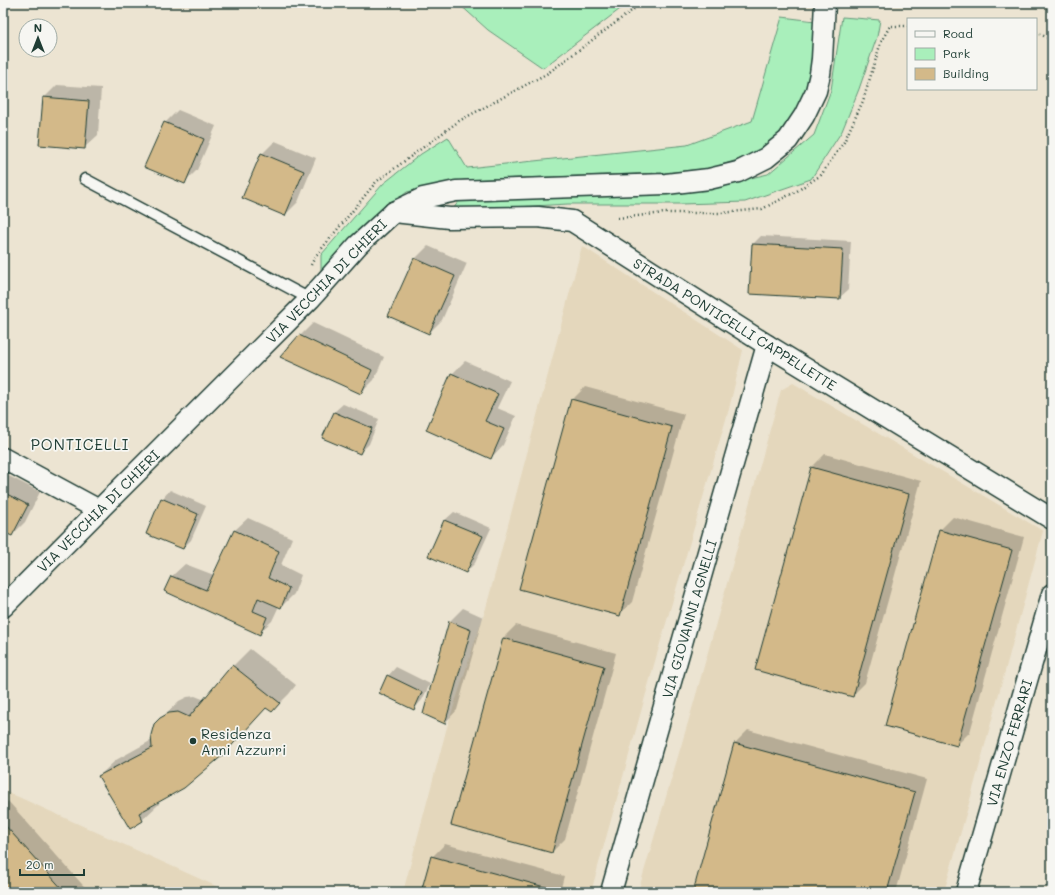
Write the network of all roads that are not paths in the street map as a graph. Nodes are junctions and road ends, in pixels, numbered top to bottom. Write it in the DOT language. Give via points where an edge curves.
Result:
graph roads {
  1 [pos="825,3"];
  2 [pos="86,179"];
  3 [pos="394,212"];
  4 [pos="304,296"];
  5 [pos="767,345"];
  6 [pos="3,458"];
  7 [pos="98,510"];
  8 [pos="1052,519"];
  9 [pos="1052,594"];
  10 [pos="3,607"];
  11 [pos="611,892"];
  12 [pos="966,892"];
  1 -- 3 [label="street, VIA VECCHIA DI CHIERI" via="820,74 816,91 804,116 788,140 766,158 738,172 709,179 666,184 456,191 423,198"];
  2 -- 4 [label="lane"];
  3 -- 4 [label="street, VIA VECCHIA DI CHIERI"];
  3 -- 5 [label="street, STRADA PONTICELLI CAPPELLETTE" via="448,218 538,217 572,222"];
  4 -- 7 [label="street, VIA VECCHIA DI CHIERI"];
  5 -- 8 [label="street, STRADA PONTICELLI CAPPELLETTE"];
  5 -- 11 [label="street, VIA GIOVANNI AGNELLI"];
  6 -- 7 [label="street"];
  7 -- 10 [label="street, VIA VECCHIA DI CHIERI"];
  9 -- 12 [label="street, VIA ENZO FERRARI"];
}
